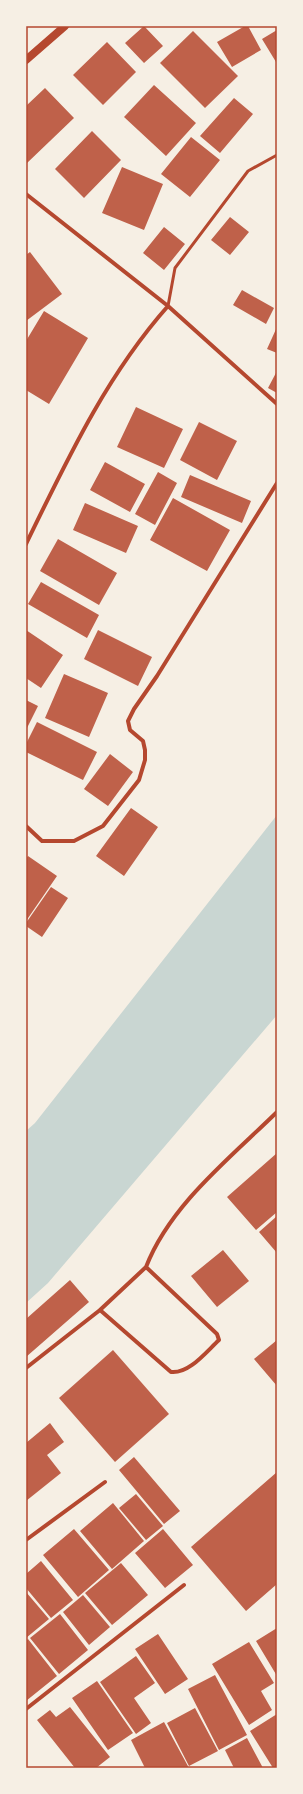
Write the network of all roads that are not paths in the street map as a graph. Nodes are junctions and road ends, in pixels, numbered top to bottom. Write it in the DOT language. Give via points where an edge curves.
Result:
graph roads {
  1 [pos="65,26"];
  2 [pos="26,60"];
  3 [pos="277,155"];
  4 [pos="26,194"];
  5 [pos="168,306"];
  6 [pos="277,404"];
  7 [pos="277,483"];
  8 [pos="26,544"];
  9 [pos="26,826"];
  10 [pos="277,1112"];
  11 [pos="146,1267"];
  12 [pos="100,1310"];
  13 [pos="26,1368"];
  14 [pos="105,1482"];
  15 [pos="26,1540"];
  16 [pos="184,1585"];
  17 [pos="26,1709"];
  1 -- 2 [label="main road"];
  3 -- 5 [label="lane" via="248,172 175,268"];
  4 -- 5 [label="street"];
  5 -- 6 [label="street"];
  5 -- 8 [label="street" via="146,331 105,390"];
  7 -- 9 [label="street" via="128,721 130,730 143,741 145,750 139,780 103,826 74,841 42,841"];
  10 -- 11 [label="street" via="169,1222"];
  11 -- 12 [label="street"];
  11 -- 12 [label="street" via="217,1334 219,1340 186,1369 171,1372"];
  12 -- 13 [label="street"];
  14 -- 15 [label="street"];
  16 -- 17 [label="street"];
}
